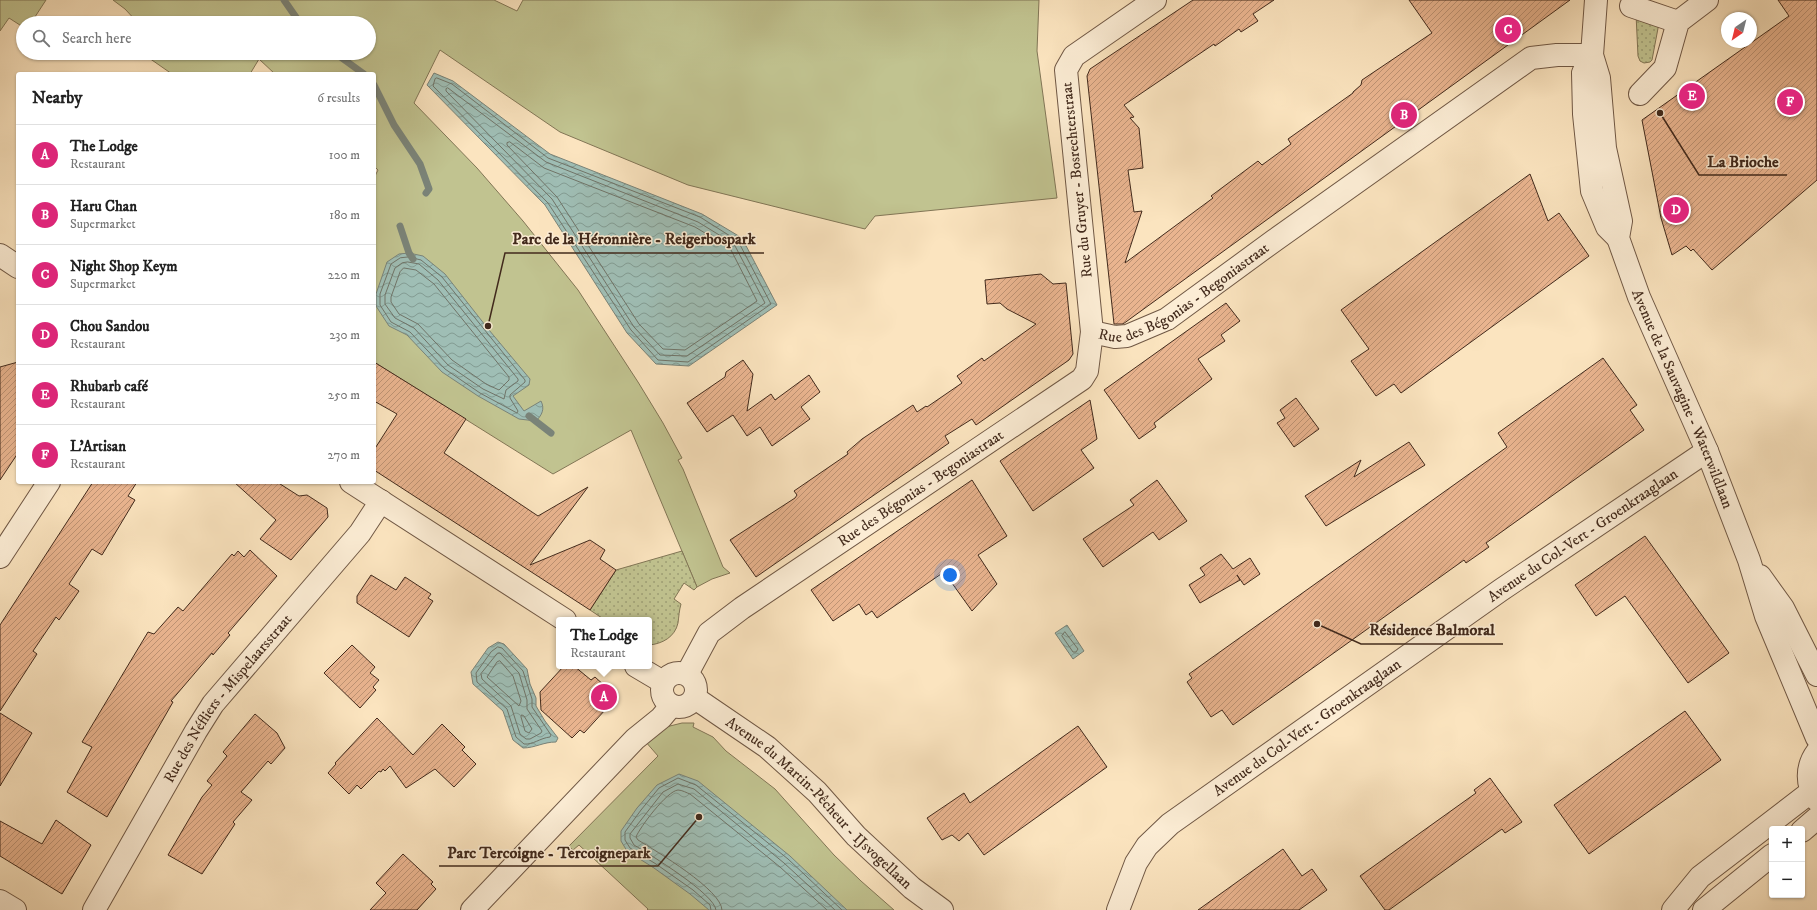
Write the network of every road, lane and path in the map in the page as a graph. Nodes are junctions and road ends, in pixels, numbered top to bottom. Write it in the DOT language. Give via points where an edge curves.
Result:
graph roads {
  1 [pos="1155,0"];
  2 [pos="1596,0"];
  3 [pos="1707,0"];
  4 [pos="1631,6"];
  5 [pos="1678,22"];
  6 [pos="1592,56"];
  7 [pos="1640,94"];
  8 [pos="0,255"];
  9 [pos="16,266"];
  10 [pos="1092,332"];
  11 [pos="1707,452"];
  12 [pos="48,484"];
  13 [pos="354,484"];
  14 [pos="381,501"];
  15 [pos="0,557"];
  16 [pos="1749,560"];
  17 [pos="560,617"];
  18 [pos="641,669"];
  19 [pos="687,674"];
  20 [pos="1817,675"];
  21 [pos="663,682"];
  22 [pos="695,698"];
  23 [pos="671,706"];
  24 [pos="1817,738"];
  25 [pos="1817,752"];
  26 [pos="1814,795"];
  27 [pos="1817,818"];
  28 [pos="1805,828"];
  29 [pos="1769,857"];
  30 [pos="0,901"];
  31 [pos="15,910"];
  32 [pos="94,910"];
  33 [pos="472,910"];
  34 [pos="942,910"];
  35 [pos="1118,910"];
  36 [pos="1673,910"];
  37 [pos="1704,910"];
  1 -- 10 [label="street, Rue du Gruyer - Bosrechterstraat" via="1074,56 1066,70"];
  2 -- 6 [label="street, Avenue de la Sauvagine - Waterwildlaan"];
  3 -- 5 [label="street"];
  4 -- 5 [label="street"];
  5 -- 7 [label="street" via="1665,68"];
  6 -- 10 [label="street, Rue des Bégonias - Begoniastraat" via="1557,55 1531,58 1167,319 1127,336 1115,338"];
  6 -- 11 [label="street, Avenue de la Sauvagine - Waterwildlaan" via="1583,73 1584,114 1592,191 1607,227 1618,238 1639,297"];
  8 -- 9 [label="street"];
  10 -- 19 [label="street, Rue des Bégonias - Begoniastraat" via="1087,371 1074,386 742,608 710,633"];
  11 -- 16 [label="street, Avenue de la Sauvagine - Waterwildlaan"];
  11 -- 35 [label="street, Avenue du Col-Vert - Groenkraaglaan" via="1501,590 1170,824 1147,846 1136,863"];
  12 -- 15 [label="street"];
  13 -- 14 [label="street"];
  14 -- 17 [label="street"];
  14 -- 32 [label="street, Rue des Néfliers - Mispelaarsstraat" via="360,533 213,704"];
  16 -- 20 [label="street, Avenue de la Sauvagine - Waterwildlaan" via="1783,608"];
  16 -- 24 [label="street, Avenue de la Sauvagine - Waterwildlaan" via="1766,616"];
  18 -- 21 [label="street"];
  19 -- 21 [label="street" via="678,672 669,675"];
  19 -- 22 [label="street" via="697,689"];
  21 -- 23 [label="street" via="661,691 664,700"];
  22 -- 23 [label="street" via="689,705 680,708"];
  22 -- 34 [label="street, Avenue du Martin-Pêcheur - IJsvogellaan" via="767,747 817,792 856,836 912,888"];
  23 -- 33 [label="street" via="661,718 635,739"];
  25 -- 26 [label="street" via="1809,771"];
  26 -- 36 [label="street" via="1793,804 1700,878"];
  27 -- 28 [label="street"];
  29 -- 37 [label="street"];
  30 -- 31 [label="street"];
}
